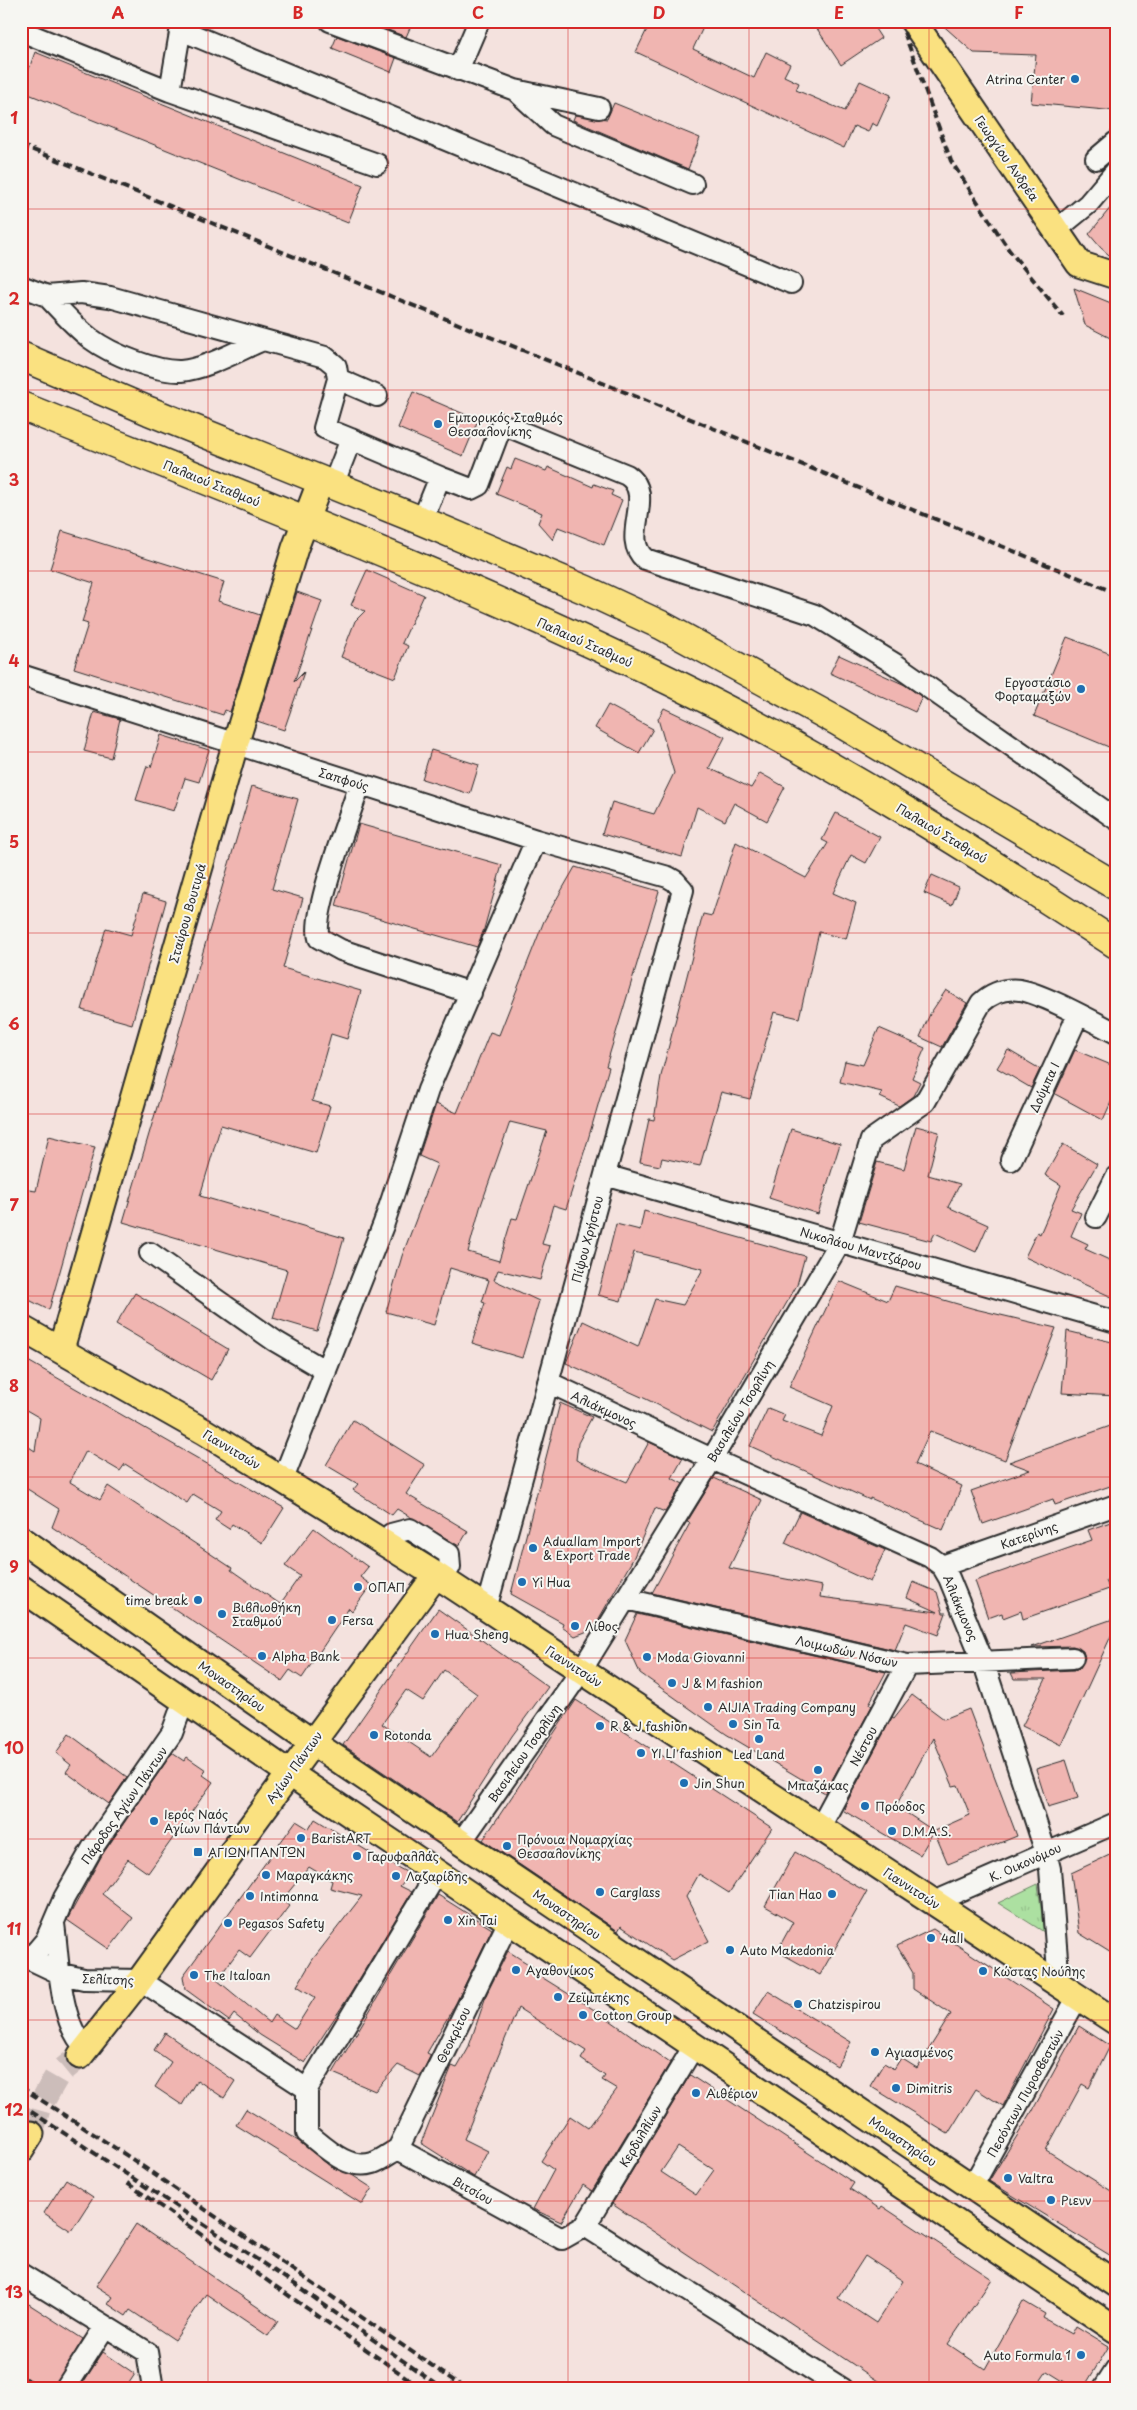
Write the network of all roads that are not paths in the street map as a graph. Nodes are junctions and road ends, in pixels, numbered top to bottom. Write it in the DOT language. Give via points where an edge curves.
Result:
graph roads {
  1 [pos="330,21"];
  2 [pos="479,21"];
  3 [pos="913,21"];
  4 [pos="182,26"];
  5 [pos="21,31"];
  6 [pos="458,70"];
  7 [pos="515,90"];
  8 [pos="170,91"];
  9 [pos="600,108"];
  10 [pos="1116,142"];
  11 [pos="1096,159"];
  12 [pos="377,164"];
  13 [pos="1116,171"];
  14 [pos="693,184"];
  15 [pos="1056,230"];
  16 [pos="1116,276"];
  17 [pos="791,283"];
  18 [pos="21,286"];
  19 [pos="47,296"];
  20 [pos="263,340"];
  21 [pos="21,356"];
  22 [pos="338,379"];
  23 [pos="377,396"];
  24 [pos="21,406"];
  25 [pos="351,439"];
  26 [pos="440,477"];
  27 [pos="327,482"];
  28 [pos="305,521"];
  29 [pos="422,521"];
  30 [pos="21,675"];
  31 [pos="235,745"];
  32 [pos="360,784"];
  33 [pos="1116,819"];
  34 [pos="536,840"];
  35 [pos="668,877"];
  36 [pos="1116,886"];
  37 [pos="1116,944"];
  38 [pos="471,993"];
  39 [pos="1078,1015"];
  40 [pos="1116,1033"];
  41 [pos="1011,1160"];
  42 [pos="605,1175"];
  43 [pos="1116,1176"];
  44 [pos="1096,1217"];
  45 [pos="840,1242"];
  46 [pos="150,1253"];
  47 [pos="1116,1322"];
  48 [pos="21,1328"];
  49 [pos="61,1349"];
  50 [pos="326,1371"];
  51 [pos="548,1382"];
  52 [pos="712,1459"];
  53 [pos="283,1479"];
  54 [pos="1116,1505"];
  55 [pos="391,1534"];
  56 [pos="21,1540"];
  57 [pos="942,1566"];
  58 [pos="443,1571"];
  59 [pos="21,1588"];
  60 [pos="626,1599"];
  61 [pos="486,1609"];
  62 [pos="1074,1658"];
  63 [pos="984,1662"];
  64 [pos="907,1665"];
  65 [pos="581,1671"];
  66 [pos="184,1700"];
  67 [pos="312,1742"];
  68 [pos="289,1773"];
  69 [pos="1116,1822"];
  70 [pos="820,1827"];
  71 [pos="462,1842"];
  72 [pos="1046,1853"];
  73 [pos="437,1873"];
  74 [pos="934,1902"];
  75 [pos="509,1921"];
  76 [pos="54,1924"];
  77 [pos="25,1958"];
  78 [pos="61,1974"];
  79 [pos="140,1980"];
  80 [pos="1068,1991"];
  81 [pos="1116,2022"];
  82 [pos="694,2046"];
  83 [pos="83,2052"];
  84 [pos="307,2089"];
  85 [pos="398,2149"];
  86 [pos="972,2187"];
  87 [pos="585,2226"];
  88 [pos="21,2274"];
  89 [pos="1116,2284"];
  90 [pos="104,2328"];
  91 [pos="1116,2330"];
  92 [pos="1116,2369"];
  93 [pos="65,2389"];
  94 [pos="153,2389"];
  95 [pos="843,2389"];
  96 [pos="1103,2389"];
  1 -- 6 [label="street"];
  2 -- 6 [label="street"];
  3 -- 15 [label="main road, Γεωργίου Ανδρέα"];
  4 -- 8 [label="street"];
  4 -- 17 [label="street"];
  5 -- 8 [label="street"];
  6 -- 7 [label="street"];
  7 -- 9 [label="street"];
  7 -- 14 [label="street" via="553,125"];
  8 -- 12 [label="street"];
  10 -- 11 [label="street"];
  13 -- 15 [label="street" via="1088,204"];
  15 -- 16 [label="main road, Γεωργίου Ανδρέα" via="1079,264"];
  18 -- 19 [label="street"];
  19 -- 20 [label="street" via="81,293 110,297"];
  19 -- 20 [label="street" via="91,339 105,348 164,370 197,368"];
  20 -- 22 [label="street" via="332,360"];
  21 -- 27 [label="highway"];
  22 -- 23 [label="street"];
  22 -- 25 [label="street" via="324,428"];
  24 -- 28 [label="highway, Παλαιού Σταθμού"];
  25 -- 26 [label="street"];
  25 -- 27 [label="street"];
  26 -- 29 [label="street"];
  26 -- 33 [label="street" via="466,488 479,485 502,424 627,475 639,490 636,545 645,559 815,615 895,664"];
  27 -- 28 [label="main road, Σταύρου Βουτυρά"];
  27 -- 29 [label="highway"];
  28 -- 31 [label="main road, Σταύρου Βουτυρά"];
  28 -- 37 [label="highway, Παλαιού Σταθμού" via="573,637 720,706 816,757 1021,881"];
  29 -- 36 [label="highway" via="586,590 694,643 837,721"];
  30 -- 31 [label="street, Σαπφούς"];
  31 -- 32 [label="street, Σαπφούς"];
  31 -- 49 [label="main road, Σταύρου Βουτυρά"];
  32 -- 34 [label="street, Σαπφούς"];
  32 -- 38 [label="street" via="322,902 317,928 319,938 341,950"];
  34 -- 35 [label="street, Σαπφούς"];
  34 -- 38 [label="street"];
  35 -- 42 [label="street, Πίψου Χρήστου" via="683,890"];
  38 -- 50 [label="street" via="428,1090 384,1223"];
  39 -- 40 [label="street"];
  39 -- 41 [label="street, Δούμπα Ι"];
  39 -- 45 [label="street, Βασιλείου Τσορλίνη" via="1030,993 1008,990 992,994 981,1003 925,1102 873,1138"];
  42 -- 45 [label="street, Νικολάου Μαντζάρου"];
  42 -- 51 [label="street, Πίψου Χρήστου"];
  43 -- 44 [label="street"];
  45 -- 47 [label="street, Νικολάου Μαντζάρου"];
  45 -- 52 [label="street, Βασιλείου Τσορλίνη"];
  46 -- 50 [label="street" via="275,1341"];
  48 -- 49 [label="main road, Γιαννιτσών"];
  49 -- 53 [label="main road, Γιαννιτσών"];
  50 -- 53 [label="street"];
  51 -- 52 [label="street, Αλιάκμονος"];
  51 -- 61 [label="street, Πίψου Χρήστου"];
  52 -- 57 [label="street, Αλιάκμονος" via="930,1557"];
  52 -- 60 [label="street, Βασιλείου Τσορλίνη"];
  53 -- 58 [label="main road, Γιαννιτσών"];
  54 -- 57 [label="street, Κατερίνης"];
  55 -- 58 [label="street" via="410,1529 450,1554"];
  56 -- 67 [label="main road, Μοναστηρίου"];
  57 -- 63 [label="street, Αλιάκμονος"];
  58 -- 61 [label="main road, Γιαννιτσών"];
  58 -- 67 [label="main road, Αγίων Πάντων"];
  59 -- 66 [label="main road"];
  60 -- 64 [label="street, Λοιμωδών Νόσων"];
  60 -- 65 [label="street, Βασιλείου Τσορλίνη"];
  61 -- 65 [label="main road, Γιαννιτσών"];
  62 -- 63 [label="street, Λοιμωδών Νόσων"];
  63 -- 64 [label="street, Λοιμωδών Νόσων"];
  63 -- 72 [label="street, Αλιάκμονος"];
  64 -- 70 [label="street, Νέστου"];
  65 -- 70 [label="main road, Γιαννιτσών"];
  65 -- 71 [label="street, Βασιλείου Τσορλίνη"];
  66 -- 68 [label="main road"];
  66 -- 76 [label="street, Πάροδος Αγίων Πάντων" via="172,1733 93,1847 64,1898"];
  67 -- 68 [label="main road, Αγίων Πάντων"];
  67 -- 71 [label="main road, Μοναστηρίου"];
  68 -- 73 [label="main road"];
  68 -- 79 [label="main road, Αγίων Πάντων"];
  69 -- 72 [label="street, Κ. Οικονόμου"];
  70 -- 74 [label="main road, Γιαννιτσών"];
  71 -- 86 [label="main road, Μοναστηρίου"];
  72 -- 74 [label="street, Κ. Οικονόμου"];
  72 -- 80 [label="street, Αλιάκμονος"];
  73 -- 75 [label="main road"];
  73 -- 84 [label="street"];
  74 -- 80 [label="main road, Γιαννιτσών"];
  75 -- 82 [label="main road"];
  75 -- 85 [label="street, Θεοκρίτου"];
  76 -- 77 [label="street, Πάροδος Αγίων Πάντων" via="46,1940"];
  76 -- 78 [label="street"];
  77 -- 78 [label="street, Σελίτσης"];
  78 -- 79 [label="street, Σελίτσης" via="93,1980"];
  78 -- 83 [label="street" via="71,2025"];
  79 -- 83 [label="main road, Αγίων Πάντων"];
  79 -- 84 [label="street"];
  80 -- 81 [label="main road, Γιαννιτσών"];
  80 -- 86 [label="street, Πεσόντων Πυροσβεστών"];
  82 -- 87 [label="street, Κερδυλλίων"];
  82 -- 91 [label="main road"];
  84 -- 85 [label="street" via="307,2133 336,2156 358,2165 374,2162"];
  85 -- 87 [label="street, Βιτσίου" via="562,2239"];
  86 -- 89 [label="main road, Μοναστηρίου"];
  87 -- 95 [label="street"];
  88 -- 90 [label="street"];
  90 -- 93 [label="street"];
  90 -- 94 [label="street" via="147,2352"];
  92 -- 96 [label="street"];
}
